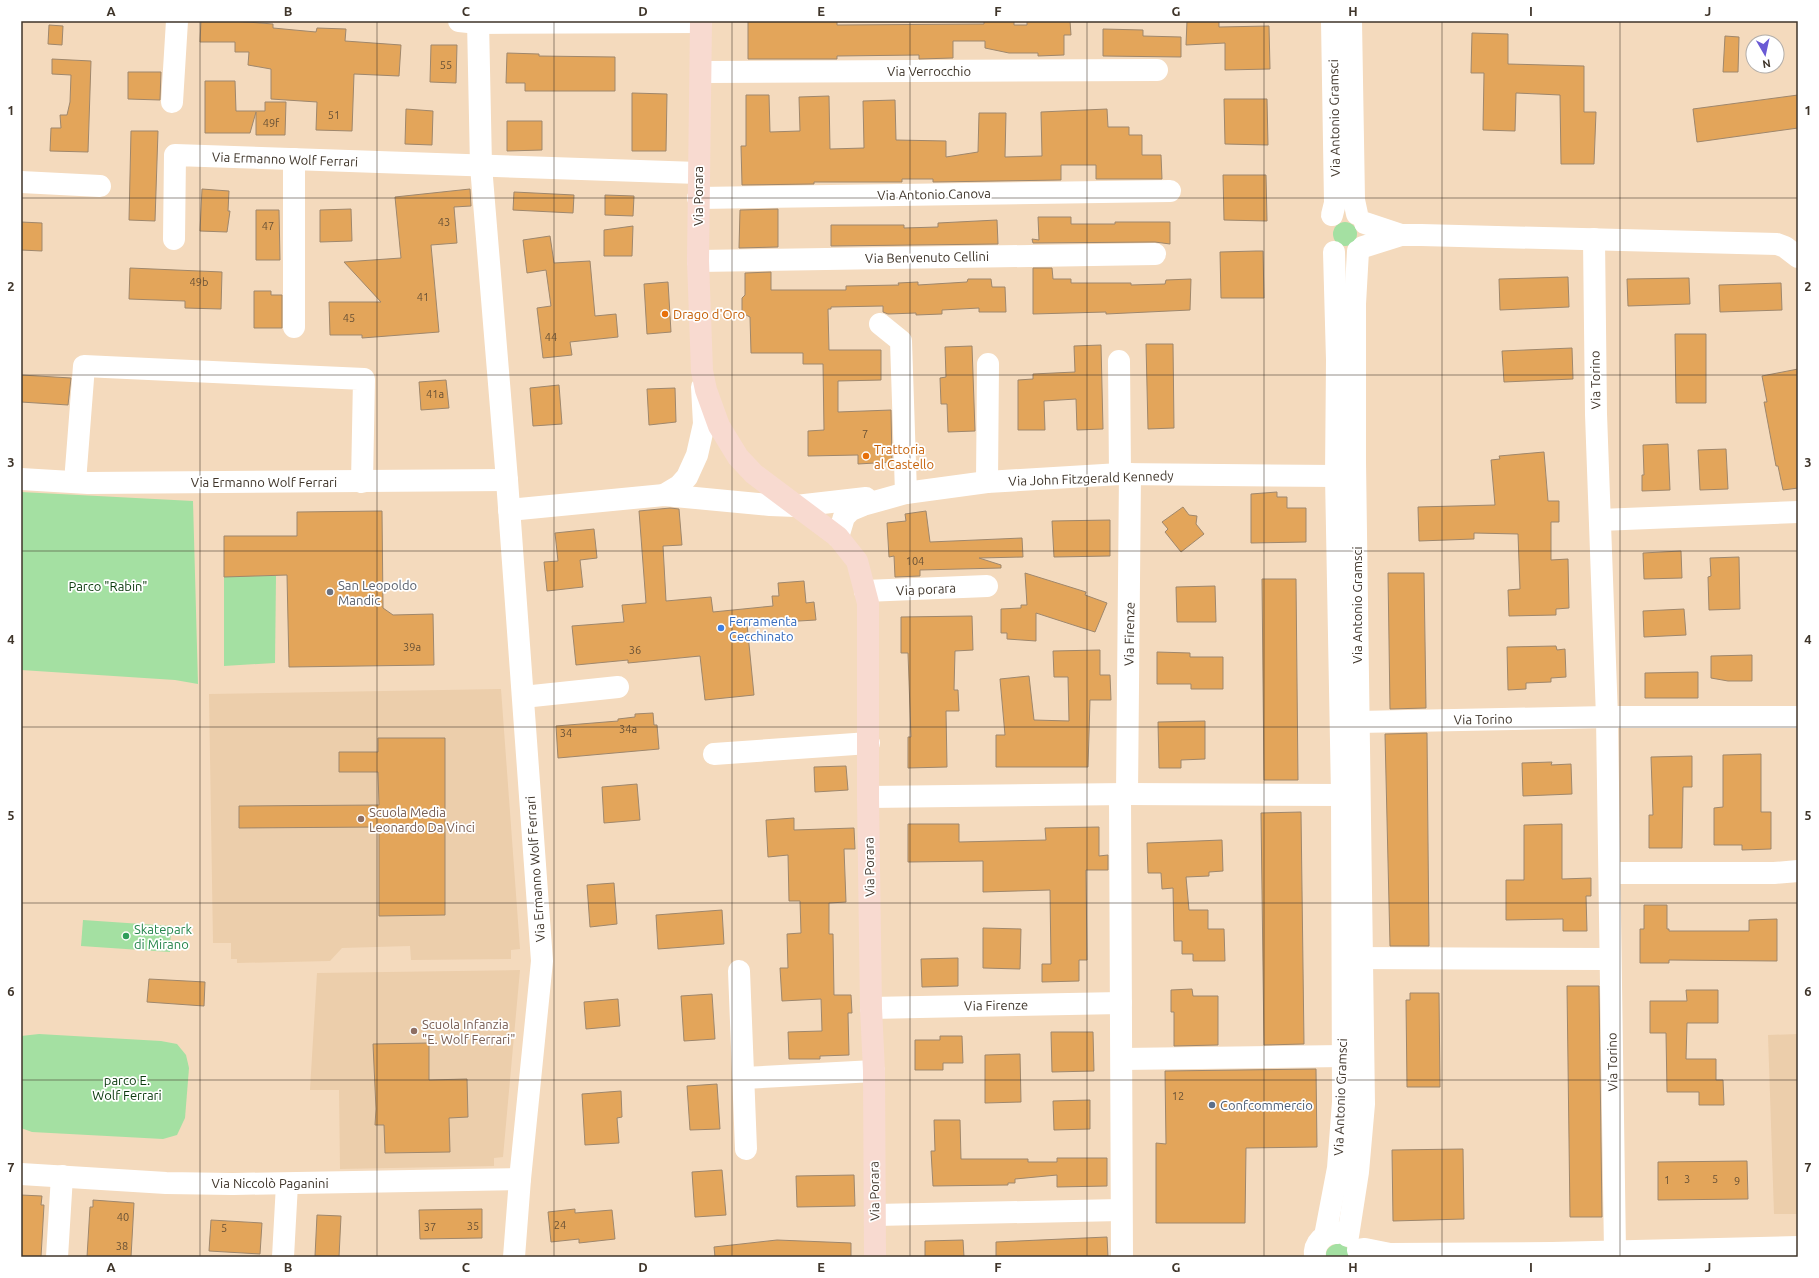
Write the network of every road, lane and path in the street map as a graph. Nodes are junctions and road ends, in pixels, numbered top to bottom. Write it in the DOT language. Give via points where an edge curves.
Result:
graph roads {
  1 [pos="177,21"];
  2 [pos="701,21"];
  3 [pos="1332,21"];
  4 [pos="1351,21"];
  5 [pos="472,22"];
  6 [pos="1157,70"];
  7 [pos="701,72"];
  8 [pos="172,102"];
  9 [pos="294,159"];
  10 [pos="481,166"];
  11 [pos="698,173"];
  12 [pos="21,182"];
  13 [pos="100,186"];
  14 [pos="1170,191"];
  15 [pos="698,198"];
  16 [pos="1332,215"];
  17 [pos="1361,218"];
  18 [pos="1401,235"];
  19 [pos="1594,239"];
  20 [pos="174,240"];
  21 [pos="1361,249"];
  22 [pos="1334,252"];
  23 [pos="1155,254"];
  24 [pos="1798,257"];
  25 [pos="698,261"];
  26 [pos="880,324"];
  27 [pos="294,327"];
  28 [pos="1119,361"];
  29 [pos="988,364"];
  30 [pos="702,371"];
  31 [pos="1125,474"];
  32 [pos="1336,476"];
  33 [pos="21,479"];
  34 [pos="506,480"];
  35 [pos="75,482"];
  36 [pos="362,482"];
  37 [pos="987,482"];
  38 [pos="664,494"];
  39 [pos="901,495"];
  40 [pos="796,506"];
  41 [pos="509,510"];
  42 [pos="1798,512"];
  43 [pos="1600,520"];
  44 [pos="838,537"];
  45 [pos="987,586"];
  46 [pos="865,591"];
  47 [pos="618,687"];
  48 [pos="523,697"];
  49 [pos="1607,717"];
  50 [pos="1798,717"];
  51 [pos="1358,722"];
  52 [pos="869,743"];
  53 [pos="714,754"];
  54 [pos="1124,794"];
  55 [pos="1342,795"];
  56 [pos="868,797"];
  57 [pos="1798,871"];
  58 [pos="1610,873"];
  59 [pos="1352,958"];
  60 [pos="1610,959"];
  61 [pos="738,971"];
  62 [pos="1121,1003"];
  63 [pos="871,1008"];
  64 [pos="1343,1056"];
  65 [pos="1122,1059"];
  66 [pos="874,1072"];
  67 [pos="744,1078"];
  68 [pos="746,1148"];
  69 [pos="21,1174"];
  70 [pos="62,1176"];
  71 [pos="520,1179"];
  72 [pos="287,1184"];
  73 [pos="1121,1210"];
  74 [pos="875,1215"];
  75 [pos="1325,1236"];
  76 [pos="1798,1247"];
  77 [pos="1365,1251"];
  78 [pos="1615,1251"];
  79 [pos="1772,1252"];
  80 [pos="1552,1255"];
  81 [pos="57,1257"];
  82 [pos="283,1257"];
  83 [pos="514,1257"];
  84 [pos="875,1257"];
  85 [pos="1122,1257"];
  86 [pos="1315,1257"];
  1 -- 8 [label="street"];
  2 -- 5 [label="street"];
  2 -- 7 [label="street, Via Porara"];
  3 -- 16 [label="street, Via Antonio Gramsci" via="1335,203"];
  4 -- 17 [label="street, Via Antonio Gramsci" via="1354,200"];
  5 -- 10 [label="street, Via Ermanno Wolf Ferrari"];
  6 -- 7 [label="street, Via Verrocchio"];
  7 -- 11 [label="street, Via Porara"];
  9 -- 10 [label="street, Via Ermanno Wolf Ferrari"];
  9 -- 20 [label="street, Via Ermanno Wolf Ferrari" via="175,155"];
  9 -- 27 [label="street"];
  10 -- 11 [label="street, Via Ermanno Wolf Ferrari"];
  10 -- 34 [label="street, Via Ermanno Wolf Ferrari"];
  11 -- 15 [label="street, Via Porara"];
  12 -- 13 [label="street"];
  14 -- 15 [label="street, Via Antonio Canova"];
  15 -- 25 [label="street, Via Porara"];
  16 -- 17 [label="street" via="1345,211"];
  16 -- 22 [label="street" via="1327,220 1324,234 1328,247"];
  17 -- 18 [label="street"];
  17 -- 21 [label="street" via="1368,235"];
  18 -- 19 [label="street"];
  18 -- 21 [label="street"];
  19 -- 24 [label="street" via="1776,244"];
  19 -- 43 [label="street, Via Torino"];
  21 -- 22 [label="street" via="1346,255"];
  21 -- 51 [label="street, Via Antonio Gramsci" via="1355,304"];
  22 -- 32 [label="street, Via Antonio Gramsci" via="1337,360"];
  23 -- 25 [label="street, Via Benvenuto Cellini"];
  25 -- 30 [label="street, Via Porara"];
  26 -- 39 [label="street" via="901,341"];
  28 -- 31 [label="street, Via Firenze"];
  29 -- 37 [label="street"];
  30 -- 38 [label="street, Via Porara" via="704,424 697,455 687,477 679,486"];
  30 -- 40 [label="street, Via Porara" via="713,412 738,457 754,474"];
  31 -- 32 [label="street, Via John Fitzgerald Kennedy"];
  31 -- 37 [label="street, Via John Fitzgerald Kennedy"];
  31 -- 54 [label="street, Via Firenze"];
  32 -- 55 [label="street, Via Antonio Gramsci"];
  33 -- 35 [label="street, Via Ermanno Wolf Ferrari"];
  34 -- 36 [label="street, Via Ermanno Wolf Ferrari"];
  34 -- 41 [label="street, Via Ermanno Wolf Ferrari"];
  35 -- 36 [label="street, Via Ermanno Wolf Ferrari"];
  35 -- 36 [label="street" via="84,366 364,379"];
  37 -- 39 [label="street, Via John Fitzgerald Kennedy"];
  38 -- 40 [label="street"];
  38 -- 41 [label="street"];
  39 -- 40 [label="street, Via John Fitzgerald Kennedy"];
  39 -- 44 [label="street, Via John Fitzgerald Kennedy" via="851,510 844,517"];
  40 -- 44 [label="street, Via Porara"];
  41 -- 48 [label="street, Via Ermanno Wolf Ferrari"];
  42 -- 43 [label="street"];
  43 -- 49 [label="street, Via Torino"];
  44 -- 46 [label="street, Via Porara" via="856,561"];
  45 -- 46 [label="street, Via porara"];
  46 -- 52 [label="street, Via Porara" via="868,603"];
  47 -- 48 [label="street"];
  48 -- 71 [label="street, Via Ermanno Wolf Ferrari" via="542,961"];
  49 -- 50 [label="street, Via Torino"];
  49 -- 51 [label="street, Via Torino"];
  49 -- 58 [label="street, Via Torino"];
  51 -- 59 [label="street, Via Antonio Gramsci"];
  52 -- 53 [label="street"];
  52 -- 56 [label="street, Via Porara"];
  54 -- 55 [label="street"];
  54 -- 56 [label="street"];
  54 -- 62 [label="street, Via Firenze"];
  55 -- 59 [label="street, Via Antonio Gramsci"];
  56 -- 63 [label="street, Via Porara"];
  57 -- 58 [label="street"];
  58 -- 60 [label="street, Via Torino"];
  59 -- 60 [label="street"];
  59 -- 64 [label="street, Via Antonio Gramsci"];
  59 -- 77 [label="street, Via Antonio Gramsci" via="1364,1104 1358,1172"];
  60 -- 78 [label="street, Via Torino"];
  61 -- 67 [label="street"];
  62 -- 63 [label="street, Via Firenze"];
  62 -- 65 [label="street, Via Firenze"];
  63 -- 66 [label="street, Via Porara"];
  64 -- 65 [label="street"];
  64 -- 75 [label="street, Via Antonio Gramsci" via="1343,1102 1338,1168"];
  65 -- 73 [label="street, Via Firenze"];
  66 -- 67 [label="street"];
  66 -- 74 [label="street, Via Porara"];
  67 -- 68 [label="street"];
  69 -- 70 [label="street, Via Niccolò Paganini"];
  70 -- 72 [label="street, Via Niccolò Paganini" via="166,1182"];
  70 -- 81 [label="street"];
  71 -- 72 [label="street, Via Niccolò Paganini"];
  71 -- 83 [label="street, Via Ermanno Wolf Ferrari"];
  72 -- 82 [label="street"];
  73 -- 74 [label="street"];
  73 -- 85 [label="street, Via Firenze"];
  74 -- 84 [label="street, Via Porara"];
  75 -- 77 [label="street" via="1337,1232"];
  75 -- 86 [label="street, Via Antonio Gramsci" via="1319,1240"];
  76 -- 79 [label="street"];
  77 -- 80 [label="street"];
  78 -- 79 [label="street"];
  78 -- 80 [label="street"];
}
